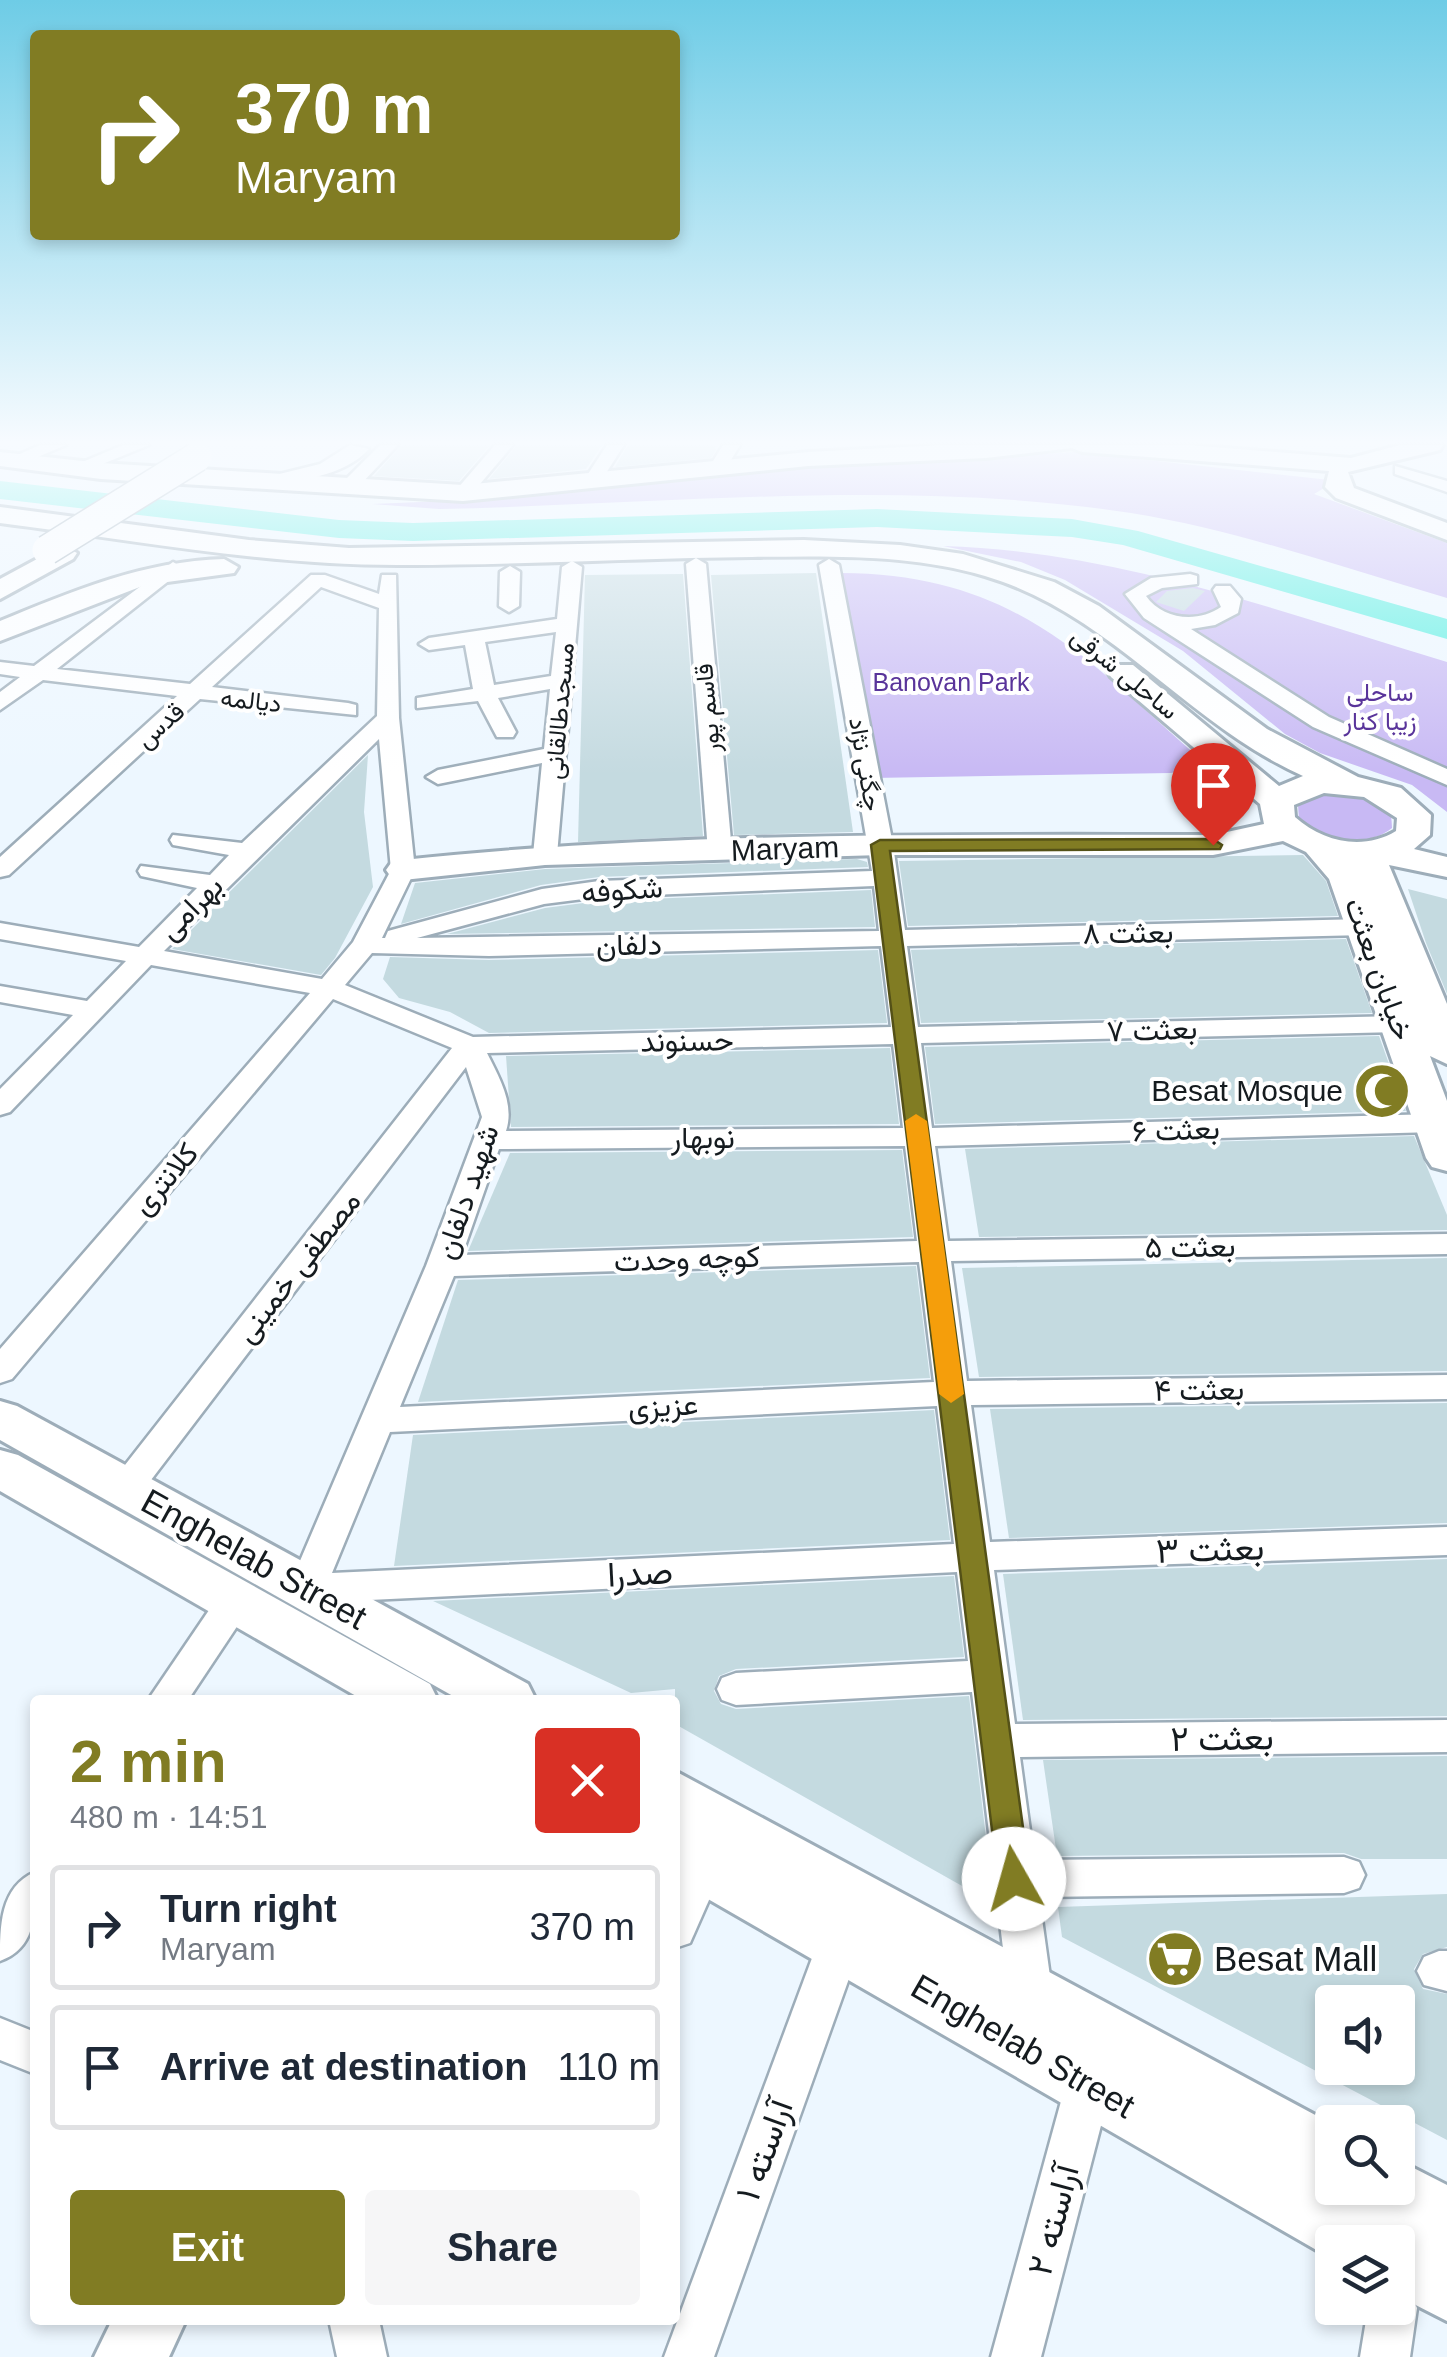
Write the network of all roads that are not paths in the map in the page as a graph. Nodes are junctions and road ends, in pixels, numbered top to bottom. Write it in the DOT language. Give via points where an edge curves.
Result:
graph roads {
  1 [pos="35,555"];
  2 [pos="39,555"];
  3 [pos="114,555"];
  4 [pos="190,555"];
  5 [pos="322,555"];
  6 [pos="743,555"];
  7 [pos="908,555"];
  8 [pos="696,564"];
  9 [pos="829,564"];
  10 [pos="427,566"];
  11 [pos="505,566"];
  12 [pos="224,567"];
  13 [pos="572,567"];
  14 [pos="173,568"];
  15 [pos="0,578"];
  16 [pos="318,579"];
  17 [pos="1190,580"];
  18 [pos="1223,590"];
  19 [pos="0,591"];
  20 [pos="96,592"];
  21 [pos="389,592"];
  22 [pos="508,606"];
  23 [pos="1160,618"];
  24 [pos="567,624"];
  25 [pos="0,632"];
  26 [pos="474,638"];
  27 [pos="429,644"];
  28 [pos="0,668"];
  29 [pos="36,674"];
  30 [pos="562,680"];
  31 [pos="485,693"];
  32 [pos="195,694"];
  33 [pos="0,703"];
  34 [pos="425,703"];
  35 [pos="348,710"];
  36 [pos="388,718"];
  37 [pos="505,732"];
  38 [pos="555,754"];
  39 [pos="438,776"];
  40 [pos="1447,778"];
  41 [pos="1347,784"];
  42 [pos="1414,818"];
  43 [pos="1294,826"];
  44 [pos="1447,834"];
  45 [pos="182,840"];
  46 [pos="247,851"];
  47 [pos="720,852"];
  48 [pos="1369,852"];
  49 [pos="546,856"];
  50 [pos="883,862"];
  51 [pos="1447,868"];
  52 [pos="0,870"];
  53 [pos="403,870"];
  54 [pos="150,871"];
  55 [pos="217,884"];
  56 [pos="1364,927"];
  57 [pos="0,931"];
  58 [pos="892,938"];
  59 [pos="365,945"];
  60 [pos="143,956"];
  61 [pos="330,988"];
  62 [pos="0,994"];
  63 [pos="93,1010"];
  64 [pos="1399,1024"];
  65 [pos="905,1037"];
  66 [pos="469,1045"];
  67 [pos="1447,1052"];
  68 [pos="1,1103"];
  69 [pos="918,1138"];
  70 [pos="487,1140"];
  71 [pos="1441,1140"];
  72 [pos="1447,1244"];
  73 [pos="933,1250"];
  74 [pos="442,1266"];
  75 [pos="0,1371"];
  76 [pos="1447,1387"];
  77 [pos="951,1393"];
  78 [pos="0,1418"];
  79 [pos="375,1420"];
  80 [pos="4,1477"];
  81 [pos="126,1488"];
  82 [pos="1447,1541"];
  83 [pos="972,1557"];
  84 [pos="306,1589"];
  85 [pos="235,1601"];
  86 [pos="988,1676"];
  87 [pos="736,1688"];
  88 [pos="170,1695"];
  89 [pos="401,1695"];
  90 [pos="499,1695"];
  91 [pos="1447,1736"];
  92 [pos="996,1741"];
  93 [pos="680,1799"];
  94 [pos="689,1858"];
  95 [pos="1344,1876"];
  96 [pos="1014,1879"];
  97 [pos="30,1898"];
  98 [pos="680,1904"];
  99 [pos="851,1922"];
  100 [pos="0,1942"];
  101 [pos="1032,1998"];
  102 [pos="0,2039"];
  103 [pos="30,2051"];
  104 [pos="1089,2083"];
  105 [pos="1167,2097"];
  106 [pos="1315,2153"];
  107 [pos="1352,2225"];
  108 [pos="148,2325"];
  109 [pos="355,2325"];
  110 [pos="1393,2325"];
  111 [pos="130,2357"];
  112 [pos="362,2357"];
  113 [pos="688,2357"];
  114 [pos="1016,2357"];
  115 [pos="1386,2357"];
  1 -- 15 [label="main road"];
  2 -- 19 [label="main road"];
  3 -- 20 [label="main road" via="121,566"];
  4 -- 12 [label="main road, ساحلی شرقی"];
  5 -- 10 [label="main road"];
  6 -- 11 [label="main road"];
  7 -- 41 [label="main road" via="998,570 1088,609 1280,756"];
  8 -- 9 [label="main road, ساحلی شرقی"];
  8 -- 13 [label="main road, ساحلی شرقی"];
  8 -- 47 [label="street, قاسم پور"];
  9 -- 43 [label="main road, ساحلی شرقی" via="936,573 1031,603 1076,634"];
  9 -- 50 [label="street, چگنی نژاد"];
  10 -- 11 [label="main road, ساحلی شرقی"];
  10 -- 21 [label="main road, ساحلی شرقی"];
  11 -- 13 [label="main road, ساحلی شرقی"];
  11 -- 22 [label="street"];
  12 -- 14 [label="main road"];
  12 -- 16 [label="main road, ساحلی شرقی"];
  13 -- 24 [label="street, مسجدطالقانی"];
  14 -- 20 [label="main road"];
  14 -- 29 [label="street"];
  16 -- 21 [label="main road, ساحلی شرقی"];
  16 -- 32 [label="street, قدس"];
  17 -- 23 [label="street" via="1158,582 1135,594"];
  18 -- 23 [label="street" via="1232,604 1224,616"];
  20 -- 25 [label="main road"];
  21 -- 36 [label="street"];
  23 -- 40 [label="street" via="1321,722"];
  24 -- 26 [label="street"];
  24 -- 30 [label="street, مسجدطالقانی"];
  26 -- 27 [label="street"];
  26 -- 31 [label="street"];
  28 -- 29 [label="street, دیالمه"];
  29 -- 32 [label="street, دیالمه"];
  29 -- 33 [label="street"];
  30 -- 31 [label="street"];
  30 -- 38 [label="street, مسجدطالقانی"];
  31 -- 34 [label="street"];
  31 -- 37 [label="street"];
  32 -- 35 [label="street, دیالمه"];
  32 -- 52 [label="street, قدس"];
  36 -- 46 [label="street, بهرامی"];
  36 -- 53 [label="street"];
  38 -- 39 [label="street"];
  38 -- 49 [label="street, مسجدطالقانی"];
  41 -- 42 [label="main road" via="1389,795"];
  41 -- 43 [label="main road" via="1303,786"];
  42 -- 44 [label="main road"];
  42 -- 48 [label="main road" via="1413,835 1403,844"];
  43 -- 48 [label="main road"];
  43 -- 50 [label="main road, Maryam" via="1213,845"];
  43 -- 56 [label="main road, خیابان بعثت" via="1338,863"];
  45 -- 46 [label="street"];
  46 -- 55 [label="street, بهرامی"];
  47 -- 49 [label="main road, Maryam"];
  47 -- 50 [label="main road, Maryam"];
  48 -- 51 [label="main road"];
  48 -- 67 [label="main road, خیابان بعثت"];
  49 -- 53 [label="main road, Maryam"];
  50 -- 58 [label="street, چگنی نژاد"];
  50 -- 59 [label="street, شکوفه" via="542,897"];
  53 -- 59 [label="street"];
  54 -- 55 [label="street"];
  55 -- 60 [label="street, بهرامی"];
  56 -- 58 [label="street, بعثت ۸"];
  56 -- 64 [label="main road, خیابان بعثت"];
  57 -- 60 [label="street"];
  58 -- 59 [label="street, دلفان"];
  58 -- 65 [label="street, چگنی نژاد"];
  59 -- 61 [label="street"];
  60 -- 61 [label="street"];
  60 -- 63 [label="street, بهرامی"];
  61 -- 66 [label="street"];
  61 -- 75 [label="street, کلانتری"];
  62 -- 63 [label="street"];
  63 -- 68 [label="street, بهرامی"];
  64 -- 65 [label="street, بعثت ۷"];
  64 -- 71 [label="main road, خیابان بعثت"];
  65 -- 66 [label="street, حسنوند"];
  65 -- 69 [label="street, چگنی نژاد"];
  66 -- 70 [label="street, شهید دلفان" via="496,1118"];
  66 -- 81 [label="street, مصطفی خمینی"];
  69 -- 70 [label="street, نوبهار"];
  69 -- 71 [label="street, بعثت ۶"];
  69 -- 73 [label="street, چگنی نژاد"];
  70 -- 74 [label="street, شهید دلفان"];
  72 -- 73 [label="street, بعثت ۵"];
  73 -- 74 [label="street, کوچه وحدت"];
  73 -- 77 [label="street, چگنی نژاد"];
  74 -- 79 [label="street, شهید دلفان"];
  76 -- 77 [label="street, بعثت ۴"];
  77 -- 79 [label="street, عزیزی"];
  77 -- 83 [label="street, چگنی نژاد"];
  78 -- 81 [label="main road, Enghelab Street"];
  79 -- 84 [label="street, شهید دلفان"];
  80 -- 85 [label="main road, Enghelab Street"];
  81 -- 84 [label="main road, Enghelab Street"];
  82 -- 83 [label="street, بعثت ۳"];
  83 -- 84 [label="street, صدرا"];
  83 -- 86 [label="street, چگنی نژاد"];
  84 -- 90 [label="main road, Enghelab Street"];
  85 -- 88 [label="street"];
  85 -- 89 [label="main road, Enghelab Street"];
  86 -- 87 [label="street"];
  86 -- 92 [label="street, چگنی نژاد"];
  91 -- 92 [label="street, بعثت ۲"];
  92 -- 96 [label="street, چگنی نژاد"];
  93 -- 99 [label="main road, Enghelab Street"];
  94 -- 98 [label="street"];
  94 -- 99 [label="main road, Enghelab Street"];
  95 -- 96 [label="street"];
  96 -- 101 [label="street, چگنی نژاد"];
  97 -- 100 [label="street"];
  99 -- 101 [label="main road, Enghelab Street"];
  99 -- 104 [label="main road, Enghelab Street"];
  99 -- 113 [label="street, آراسته ۱"];
  101 -- 105 [label="main road, Enghelab Street"];
  102 -- 103 [label="street"];
  104 -- 105 [label="main road, Enghelab Street"];
  104 -- 114 [label="street, آراسته ۲"];
  105 -- 106 [label="main road, Enghelab Street"];
  105 -- 107 [label="main road, Enghelab Street"];
  108 -- 111 [label="main road"];
  109 -- 112 [label="street"];
  110 -- 115 [label="street"];
}
